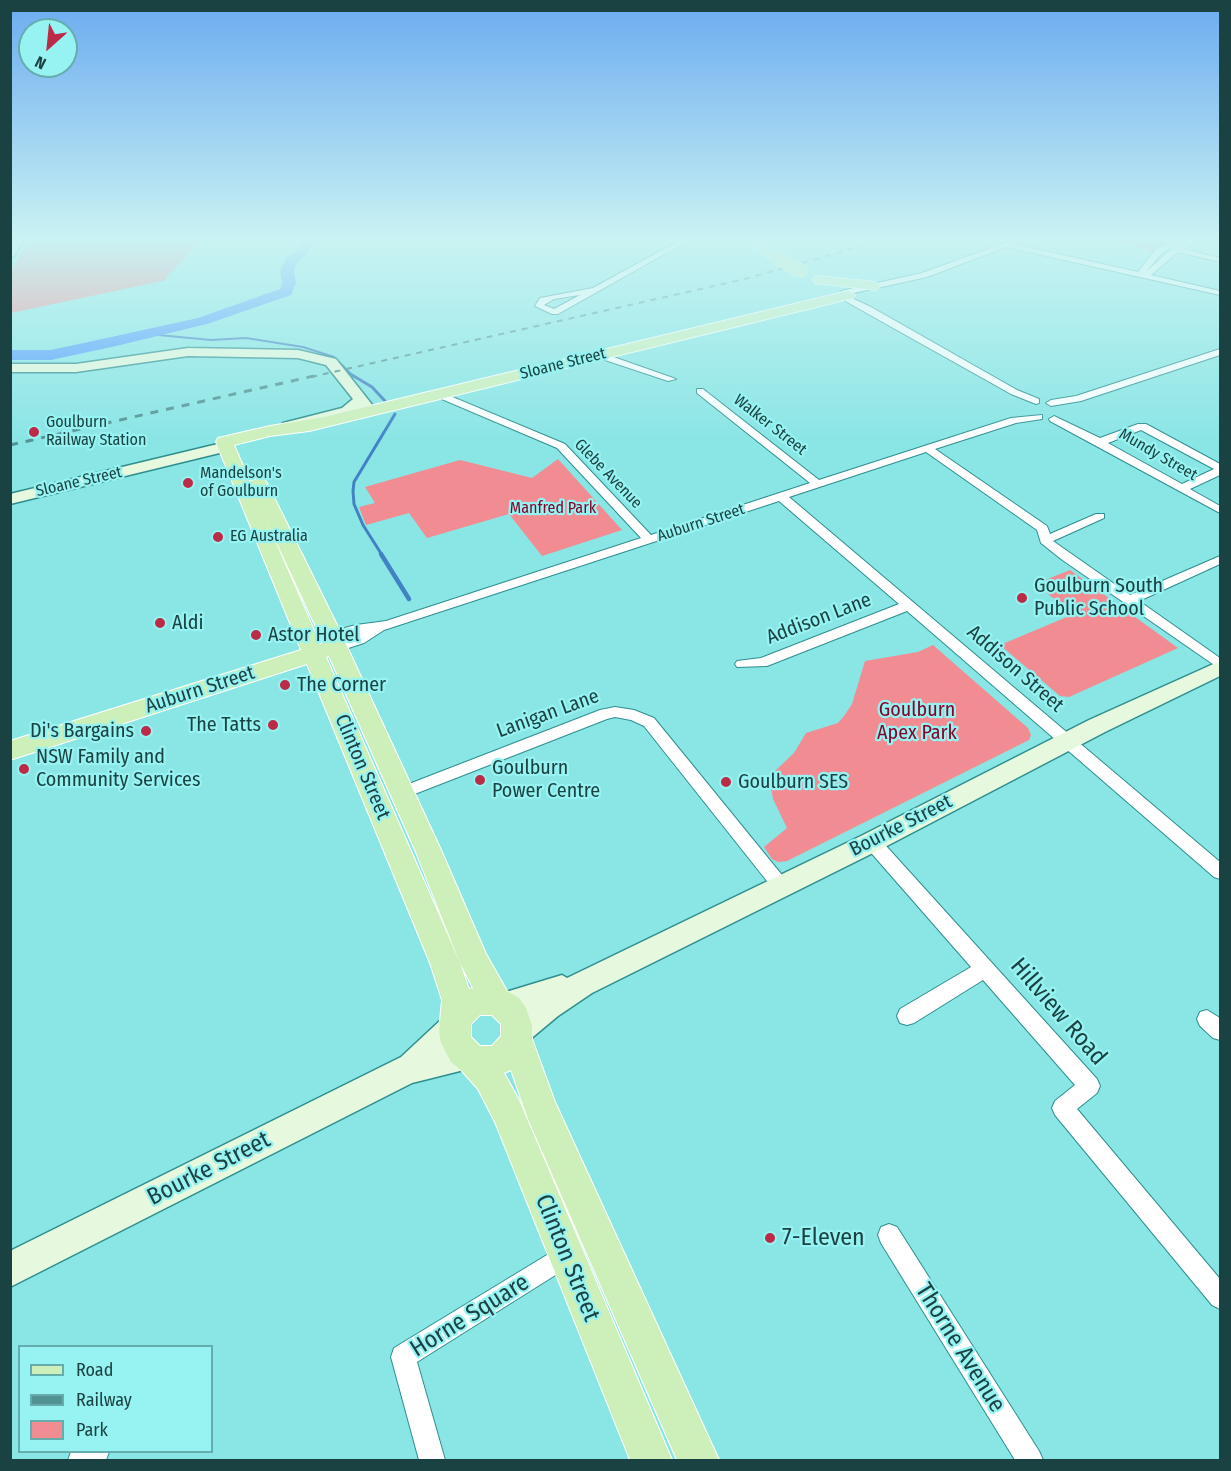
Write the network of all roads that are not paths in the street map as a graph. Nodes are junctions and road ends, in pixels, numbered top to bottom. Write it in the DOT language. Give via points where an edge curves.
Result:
graph roads {
  1 [pos="541,307"];
  2 [pos="565,307"];
  3 [pos="792,307"];
  4 [pos="864,307"];
  5 [pos="1221,352"];
  6 [pos="600,355"];
  7 [pos="10,368"];
  8 [pos="671,379"];
  9 [pos="700,391"];
  10 [pos="440,394"];
  11 [pos="1078,399"];
  12 [pos="1051,403"];
  13 [pos="365,405"];
  14 [pos="1030,405"];
  15 [pos="1059,414"];
  16 [pos="1038,417"];
  17 [pos="1015,420"];
  18 [pos="323,422"];
  19 [pos="270,431"];
  20 [pos="1100,442"];
  21 [pos="232,443"];
  22 [pos="928,449"];
  23 [pos="1221,468"];
  24 [pos="819,485"];
  25 [pos="1182,488"];
  26 [pos="10,494"];
  27 [pos="782,497"];
  28 [pos="10,499"];
  29 [pos="1221,510"];
  30 [pos="1100,516"];
  31 [pos="649,539"];
  32 [pos="1045,540"];
  33 [pos="1221,560"];
  34 [pos="1129,601"];
  35 [pos="909,605"];
  36 [pos="323,645"];
  37 [pos="742,664"];
  38 [pos="1221,666"];
  39 [pos="1066,741"];
  40 [pos="10,744"];
  41 [pos="10,751"];
  42 [pos="402,793"];
  43 [pos="872,842"];
  44 [pos="1221,872"];
  45 [pos="780,885"];
  46 [pos="986,968"];
  47 [pos="907,1016"];
  48 [pos="509,1019"];
  49 [pos="456,1023"];
  50 [pos="470,1058"];
  51 [pos="408,1069"];
  52 [pos="889,1235"];
  53 [pos="566,1256"];
  54 [pos="10,1270"];
  55 [pos="1221,1297"];
  56 [pos="662,1377"];
  57 [pos="94,1453"];
  58 [pos="81,1461"];
  59 [pos="432,1461"];
  60 [pos="651,1461"];
  61 [pos="698,1461"];
  62 [pos="712,1461"];
  63 [pos="1030,1461"];
  1 -- 2 [label="street" via="555,312"];
  3 -- 6 [label="main road, Sloane Street"];
  4 -- 14 [label="street" via="1014,392"];
  5 -- 11 [label="street"];
  6 -- 8 [label="street"];
  6 -- 10 [label="main road, Sloane Street"];
  7 -- 13 [label="street" via="76,368 188,352 298,354 331,362"];
  9 -- 24 [label="street, Walker Street"];
  10 -- 13 [label="main road, Sloane Street"];
  10 -- 31 [label="street, Glebe Avenue" via="561,447"];
  11 -- 12 [label="street"];
  11 -- 15 [label="street"];
  12 -- 14 [label="street"];
  12 -- 15 [label="street"];
  13 -- 18 [label="main road, Sloane Street"];
  13 -- 19 [label="street"];
  14 -- 16 [label="street"];
  14 -- 17 [label="street, Auburn Street"];
  15 -- 16 [label="street"];
  15 -- 20 [label="street, Mundy Street"];
  16 -- 17 [label="street, Auburn Street"];
  17 -- 22 [label="street, Auburn Street"];
  18 -- 19 [label="main road, Sloane Street"];
  18 -- 21 [label="main road, Sloane Street"];
  19 -- 21 [label="main road, Sloane Street"];
  20 -- 23 [label="street" via="1142,426"];
  20 -- 25 [label="street, Mundy Street"];
  21 -- 26 [label="street, Sloane Street"];
  21 -- 28 [label="street, Sloane Street"];
  21 -- 36 [label="main road, Clinton Street"];
  22 -- 24 [label="street, Auburn Street"];
  22 -- 32 [label="street" via="1043,529"];
  23 -- 25 [label="street"];
  24 -- 27 [label="street, Auburn Street"];
  25 -- 29 [label="street, Mundy Street"];
  27 -- 31 [label="street, Auburn Street"];
  27 -- 35 [label="street, Addison Street"];
  30 -- 32 [label="street"];
  31 -- 36 [label="street, Auburn Street" via="387,625 359,640"];
  32 -- 34 [label="street"];
  33 -- 34 [label="street"];
  34 -- 38 [label="street"];
  35 -- 37 [label="street, Addison Lane" via="762,663"];
  35 -- 39 [label="street, Addison Street"];
  36 -- 40 [label="main road, Auburn Street"];
  36 -- 41 [label="main road, Auburn Street"];
  36 -- 42 [label="main road, Clinton Street"];
  36 -- 49 [label="main road, Clinton Street" via="445,963 457,1000"];
  38 -- 39 [label="street, Bourke Street"];
  39 -- 43 [label="street, Bourke Street"];
  39 -- 44 [label="street, Addison Street"];
  42 -- 45 [label="street, Lanigan Lane" via="605,714 634,715 649,722"];
  42 -- 48 [label="main road, Clinton Street" via="467,946"];
  43 -- 45 [label="street, Bourke Street"];
  43 -- 46 [label="street, Hillview Road"];
  45 -- 48 [label="street, Bourke Street" via="582,984 548,1006"];
  46 -- 47 [label="street"];
  46 -- 55 [label="street, Hillview Road" via="1090,1086 1062,1108"];
  48 -- 49 [label="main road" via="474,1003"];
  48 -- 50 [label="main road" via="512,1046 491,1061"];
  48 -- 56 [label="main road, Clinton Street" via="540,1107"];
  49 -- 50 [label="main road" via="456,1042"];
  49 -- 51 [label="street, Bourke Street"];
  50 -- 51 [label="street, Bourke Street"];
  50 -- 53 [label="main road, Clinton Street" via="489,1078 507,1112"];
  51 -- 54 [label="street, Bourke Street"];
  52 -- 63 [label="street, Thorne Avenue"];
  53 -- 59 [label="street, Horne Square" via="403,1357"];
  53 -- 60 [label="main road, Clinton Street"];
  56 -- 61 [label="main road, Clinton Street"];
  56 -- 62 [label="main road, Clinton Street"];
  57 -- 58 [label="street"];
}
